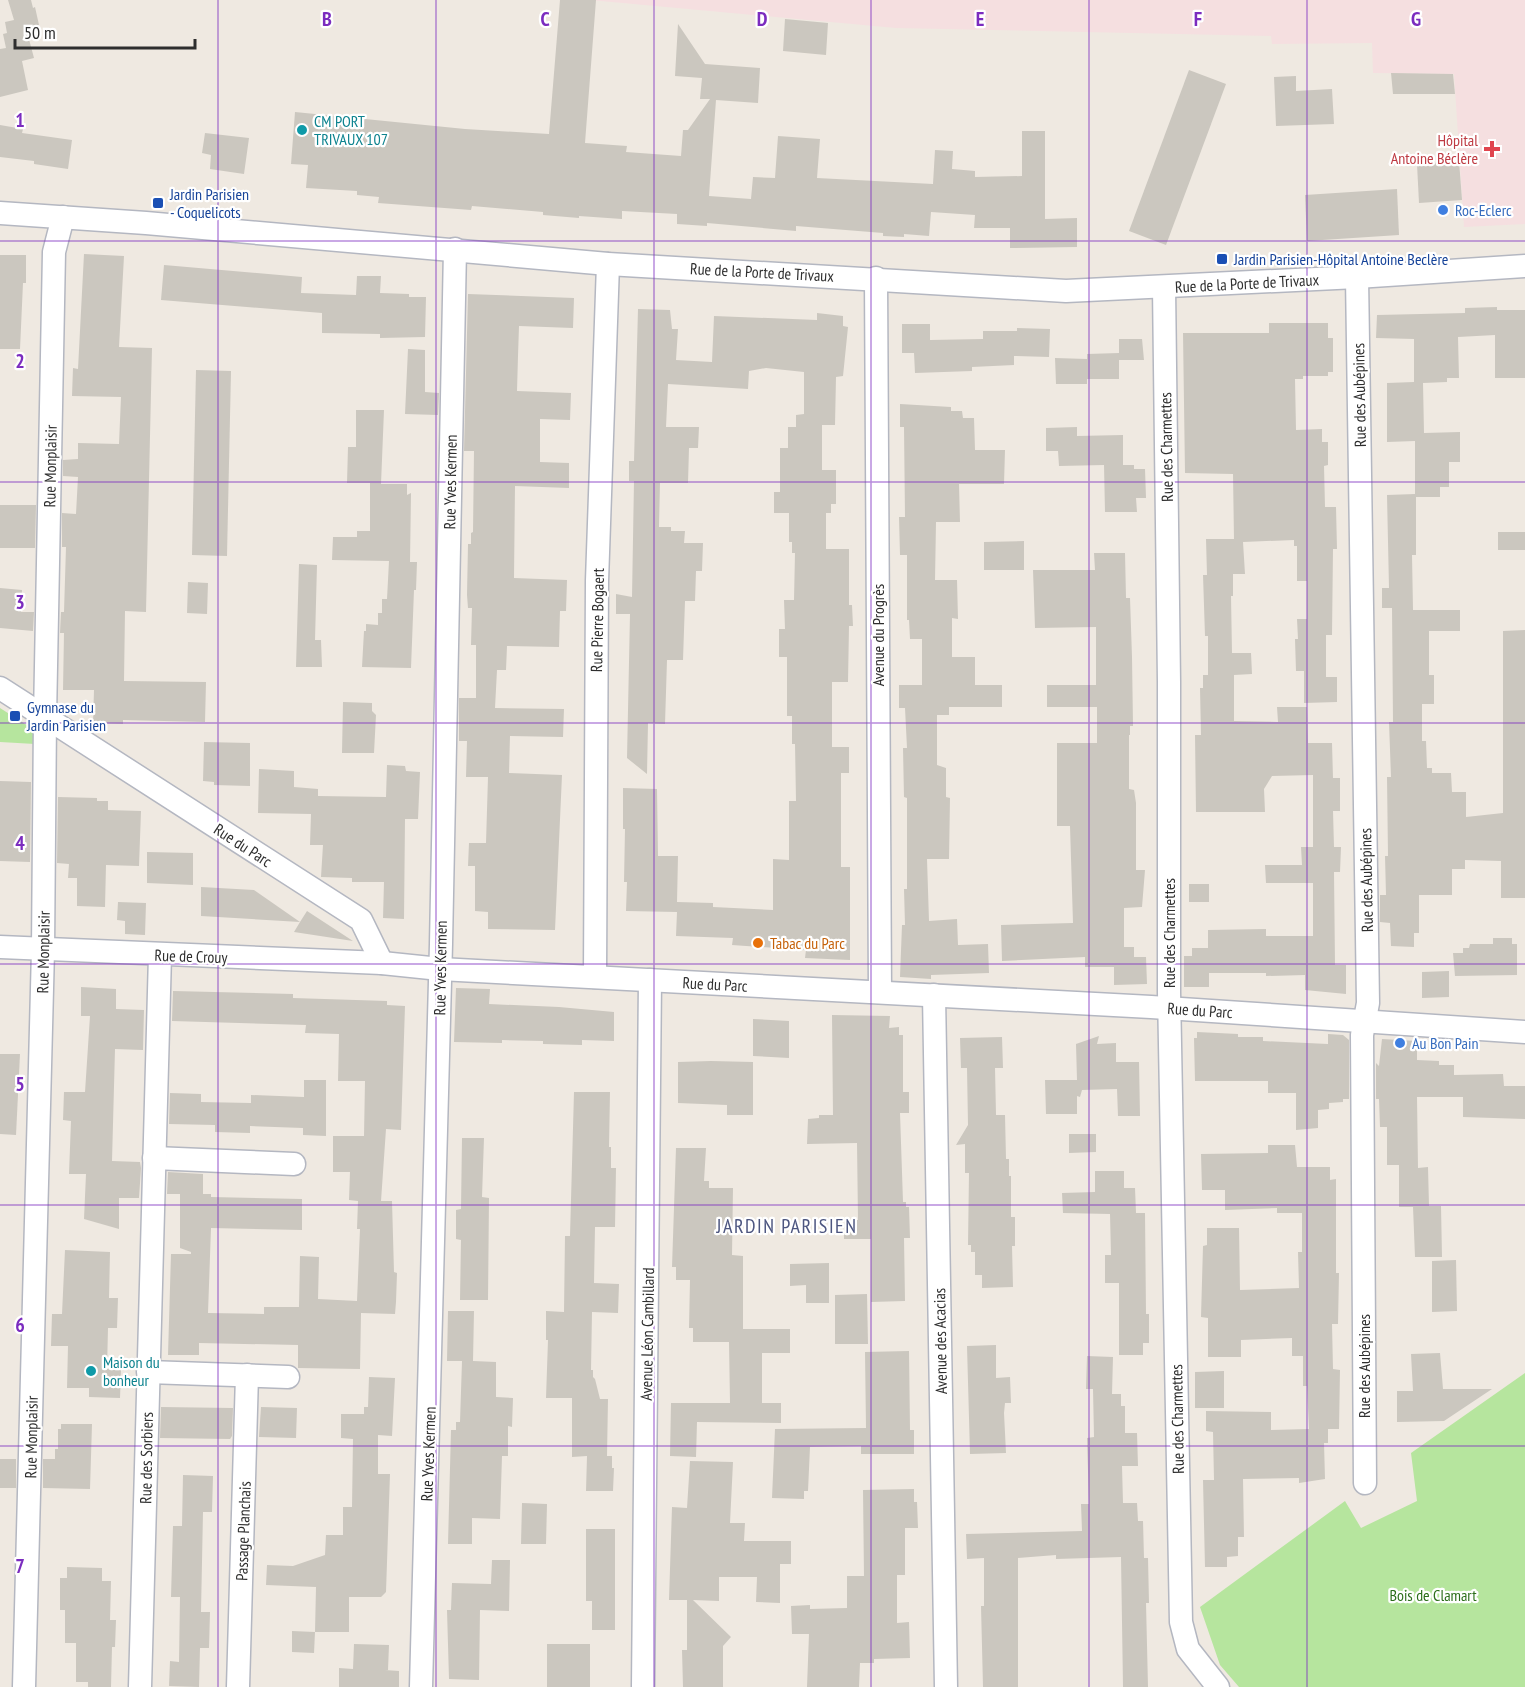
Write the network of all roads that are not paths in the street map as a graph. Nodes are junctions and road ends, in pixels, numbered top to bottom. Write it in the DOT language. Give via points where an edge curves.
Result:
graph roads {
  1 [pos="0,213"];
  2 [pos="63,217"];
  3 [pos="455,249"];
  4 [pos="608,264"];
  5 [pos="1525,266"];
  6 [pos="1357,277"];
  7 [pos="876,278"];
  8 [pos="1164,287"];
  9 [pos="0,688"];
  10 [pos="45,718"];
  11 [pos="0,947"];
  12 [pos="43,950"];
  13 [pos="160,955"];
  14 [pos="382,963"];
  15 [pos="440,969"];
  16 [pos="595,977"];
  17 [pos="650,980"];
  18 [pos="880,992"];
  19 [pos="934,995"];
  20 [pos="1170,1008"];
  21 [pos="1364,1022"];
  22 [pos="1525,1032"];
  23 [pos="154,1158"];
  24 [pos="294,1164"];
  25 [pos="148,1372"];
  26 [pos="247,1375"];
  27 [pos="288,1377"];
  28 [pos="1365,1483"];
  29 [pos="24,1687"];
  30 [pos="140,1687"];
  31 [pos="238,1687"];
  32 [pos="421,1687"];
  33 [pos="643,1687"];
  34 [pos="946,1687"];
  35 [pos="1218,1687"];
  1 -- 2 [label="street, Rue de la Porte de Trivaux"];
  2 -- 3 [label="street, Rue de la Porte de Trivaux"];
  2 -- 10 [label="street, Rue Monplaisir" via="54,252"];
  3 -- 4 [label="street, Rue de la Porte de Trivaux"];
  3 -- 15 [label="street, Rue Yves Kermen"];
  4 -- 7 [label="street, Rue de la Porte de Trivaux"];
  4 -- 16 [label="street, Rue Pierre Bogaert" via="597,581"];
  5 -- 6 [label="street, Rue de la Porte de Trivaux"];
  6 -- 8 [label="street, Rue de la Porte de Trivaux"];
  6 -- 21 [label="street, Rue des Aubépines" via="1368,1003"];
  7 -- 8 [label="street, Rue de la Porte de Trivaux" via="1066,291"];
  7 -- 18 [label="street, Avenue du Progrès"];
  8 -- 20 [label="street, Rue des Charmettes"];
  9 -- 10 [label="street, Rue du Parc"];
  10 -- 12 [label="street, Rue Monplaisir"];
  10 -- 14 [label="street, Rue du Parc" via="361,920"];
  11 -- 12 [label="street, Rue de Crouy"];
  12 -- 13 [label="street, Rue de Crouy"];
  12 -- 29 [label="street, Rue Monplaisir"];
  13 -- 14 [label="street, Rue de Crouy"];
  13 -- 23 [label="street, Rue des Sorbiers"];
  14 -- 15 [label="street, Rue du Parc"];
  15 -- 16 [label="street, Rue du Parc"];
  15 -- 32 [label="street, Rue Yves Kermen"];
  16 -- 17 [label="street, Rue du Parc"];
  17 -- 18 [label="street, Rue du Parc"];
  17 -- 33 [label="street, Avenue Léon Cambillard"];
  18 -- 19 [label="street, Rue du Parc"];
  19 -- 20 [label="street, Rue du Parc"];
  19 -- 34 [label="street, Avenue des Acacias"];
  20 -- 21 [label="street, Rue du Parc"];
  20 -- 35 [label="street, Rue des Charmettes" via="1181,1622 1188,1649"];
  21 -- 22 [label="street, Rue du Parc"];
  21 -- 28 [label="street, Rue des Aubépines"];
  23 -- 24 [label="street"];
  23 -- 25 [label="street, Rue des Sorbiers"];
  25 -- 26 [label="street"];
  25 -- 30 [label="street, Rue des Sorbiers"];
  26 -- 27 [label="street"];
  26 -- 31 [label="street, Passage Planchais"];
}
